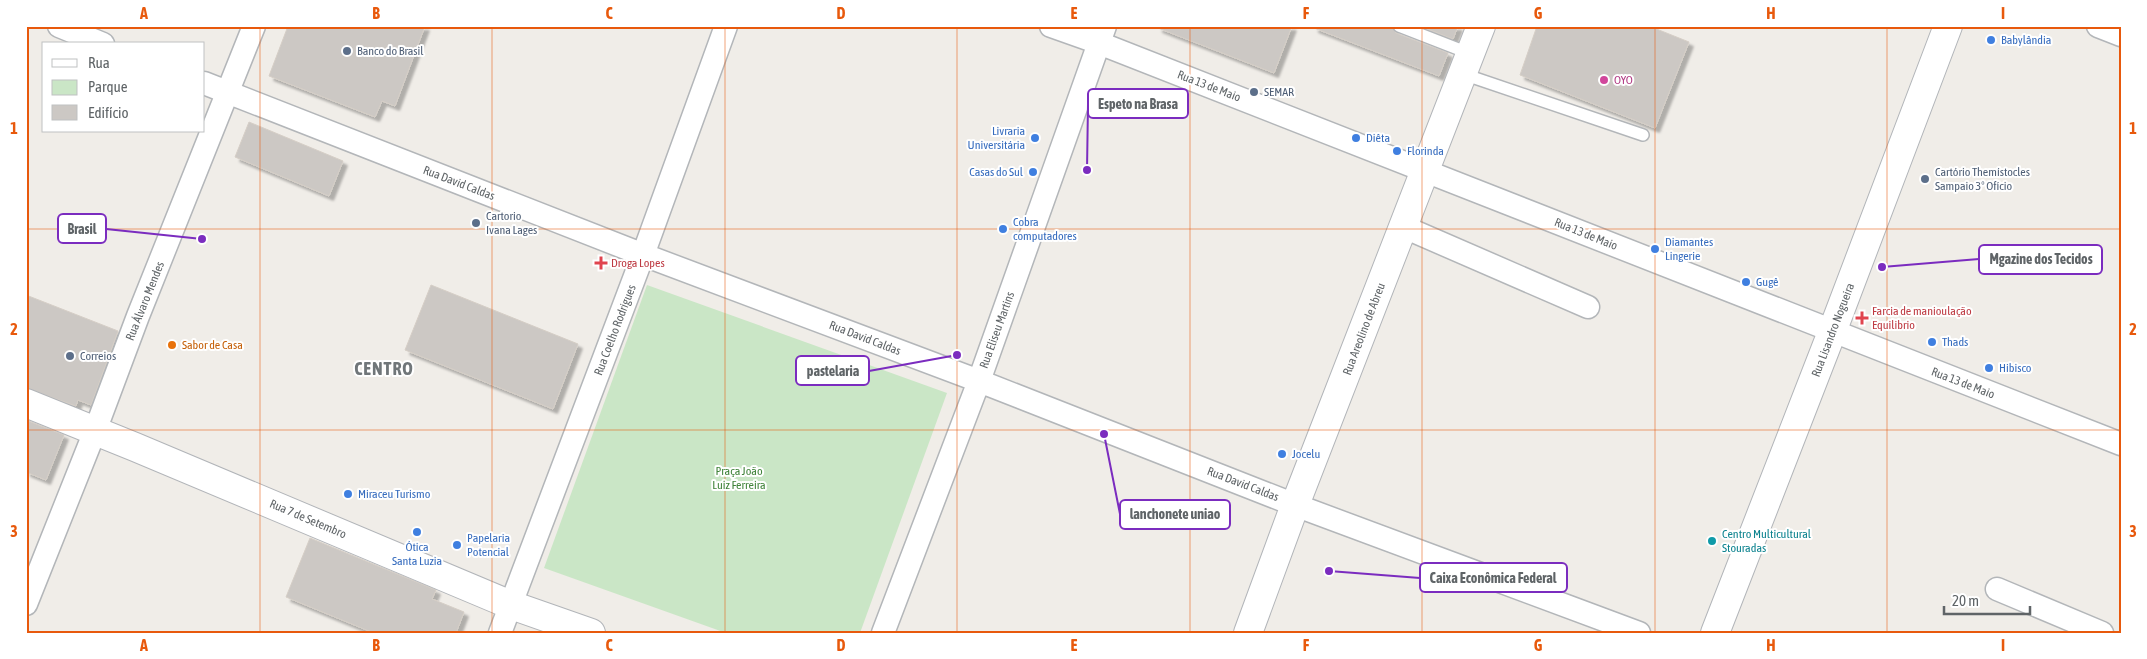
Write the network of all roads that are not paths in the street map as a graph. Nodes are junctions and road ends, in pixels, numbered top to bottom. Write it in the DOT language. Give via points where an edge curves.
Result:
graph roads {
  1 [pos="59,26"];
  2 [pos="254,26"];
  3 [pos="726,26"];
  4 [pos="1051,26"];
  5 [pos="1399,26"];
  6 [pos="1481,26"];
  7 [pos="1948,26"];
  8 [pos="2098,26"];
  9 [pos="1102,35"];
  10 [pos="2121,35"];
  11 [pos="98,42"];
  12 [pos="1467,64"];
  13 [pos="205,83"];
  14 [pos="228,93"];
  15 [pos="1643,135"];
  16 [pos="1426,171"];
  17 [pos="1404,227"];
  18 [pos="643,255"];
  19 [pos="1588,307"];
  20 [pos="1832,332"];
  21 [pos="978,381"];
  22 [pos="26,403"];
  23 [pos="95,432"];
  24 [pos="2121,444"];
  25 [pos="1295,505"];
  26 [pos="1997,589"];
  27 [pos="26,604"];
  28 [pos="512,604"];
  29 [pos="500,633"];
  30 [pos="591,633"];
  31 [pos="883,633"];
  32 [pos="1248,633"];
  33 [pos="1640,633"];
  34 [pos="1715,633"];
  35 [pos="2102,633"];
  1 -- 11 [label="street"];
  2 -- 14 [label="street, Rua Álvaro Mendes"];
  3 -- 18 [label="street, Rua Coelho Rodrigues"];
  4 -- 9 [label="street, Rua 13 de Maio"];
  5 -- 12 [label="lane"];
  6 -- 12 [label="street, Rua Areolino de Abreu"];
  7 -- 20 [label="street, Rua Lisandro Nogueira"];
  8 -- 10 [label="street"];
  9 -- 16 [label="street, Rua 13 de Maio"];
  9 -- 21 [label="street, Rua Eliseu Martins"];
  12 -- 15 [label="lane"];
  12 -- 16 [label="street, Rua Areolino de Abreu"];
  13 -- 14 [label="street, Rua David Caldas"];
  14 -- 18 [label="street, Rua David Caldas"];
  14 -- 23 [label="street, Rua Álvaro Mendes"];
  16 -- 17 [label="street, Rua Areolino de Abreu"];
  16 -- 20 [label="street, Rua 13 de Maio"];
  17 -- 19 [label="street"];
  17 -- 25 [label="street, Rua Areolino de Abreu"];
  18 -- 21 [label="street, Rua David Caldas"];
  18 -- 28 [label="street, Rua Coelho Rodrigues"];
  20 -- 24 [label="street, Rua 13 de Maio"];
  20 -- 34 [label="street, Rua Lisandro Nogueira"];
  21 -- 25 [label="street, Rua David Caldas"];
  21 -- 31 [label="street, Rua Eliseu Martins"];
  22 -- 23 [label="street, Rua 7 de Setembro"];
  23 -- 27 [label="street, Rua Álvaro Mendes"];
  23 -- 28 [label="street, Rua 7 de Setembro"];
  25 -- 32 [label="street, Rua Areolino de Abreu"];
  25 -- 33 [label="street, Rua David Caldas"];
  26 -- 35 [label="street"];
  28 -- 29 [label="street, Rua Coelho Rodrigues"];
  28 -- 30 [label="street, Rua 7 de Setembro"];
}
